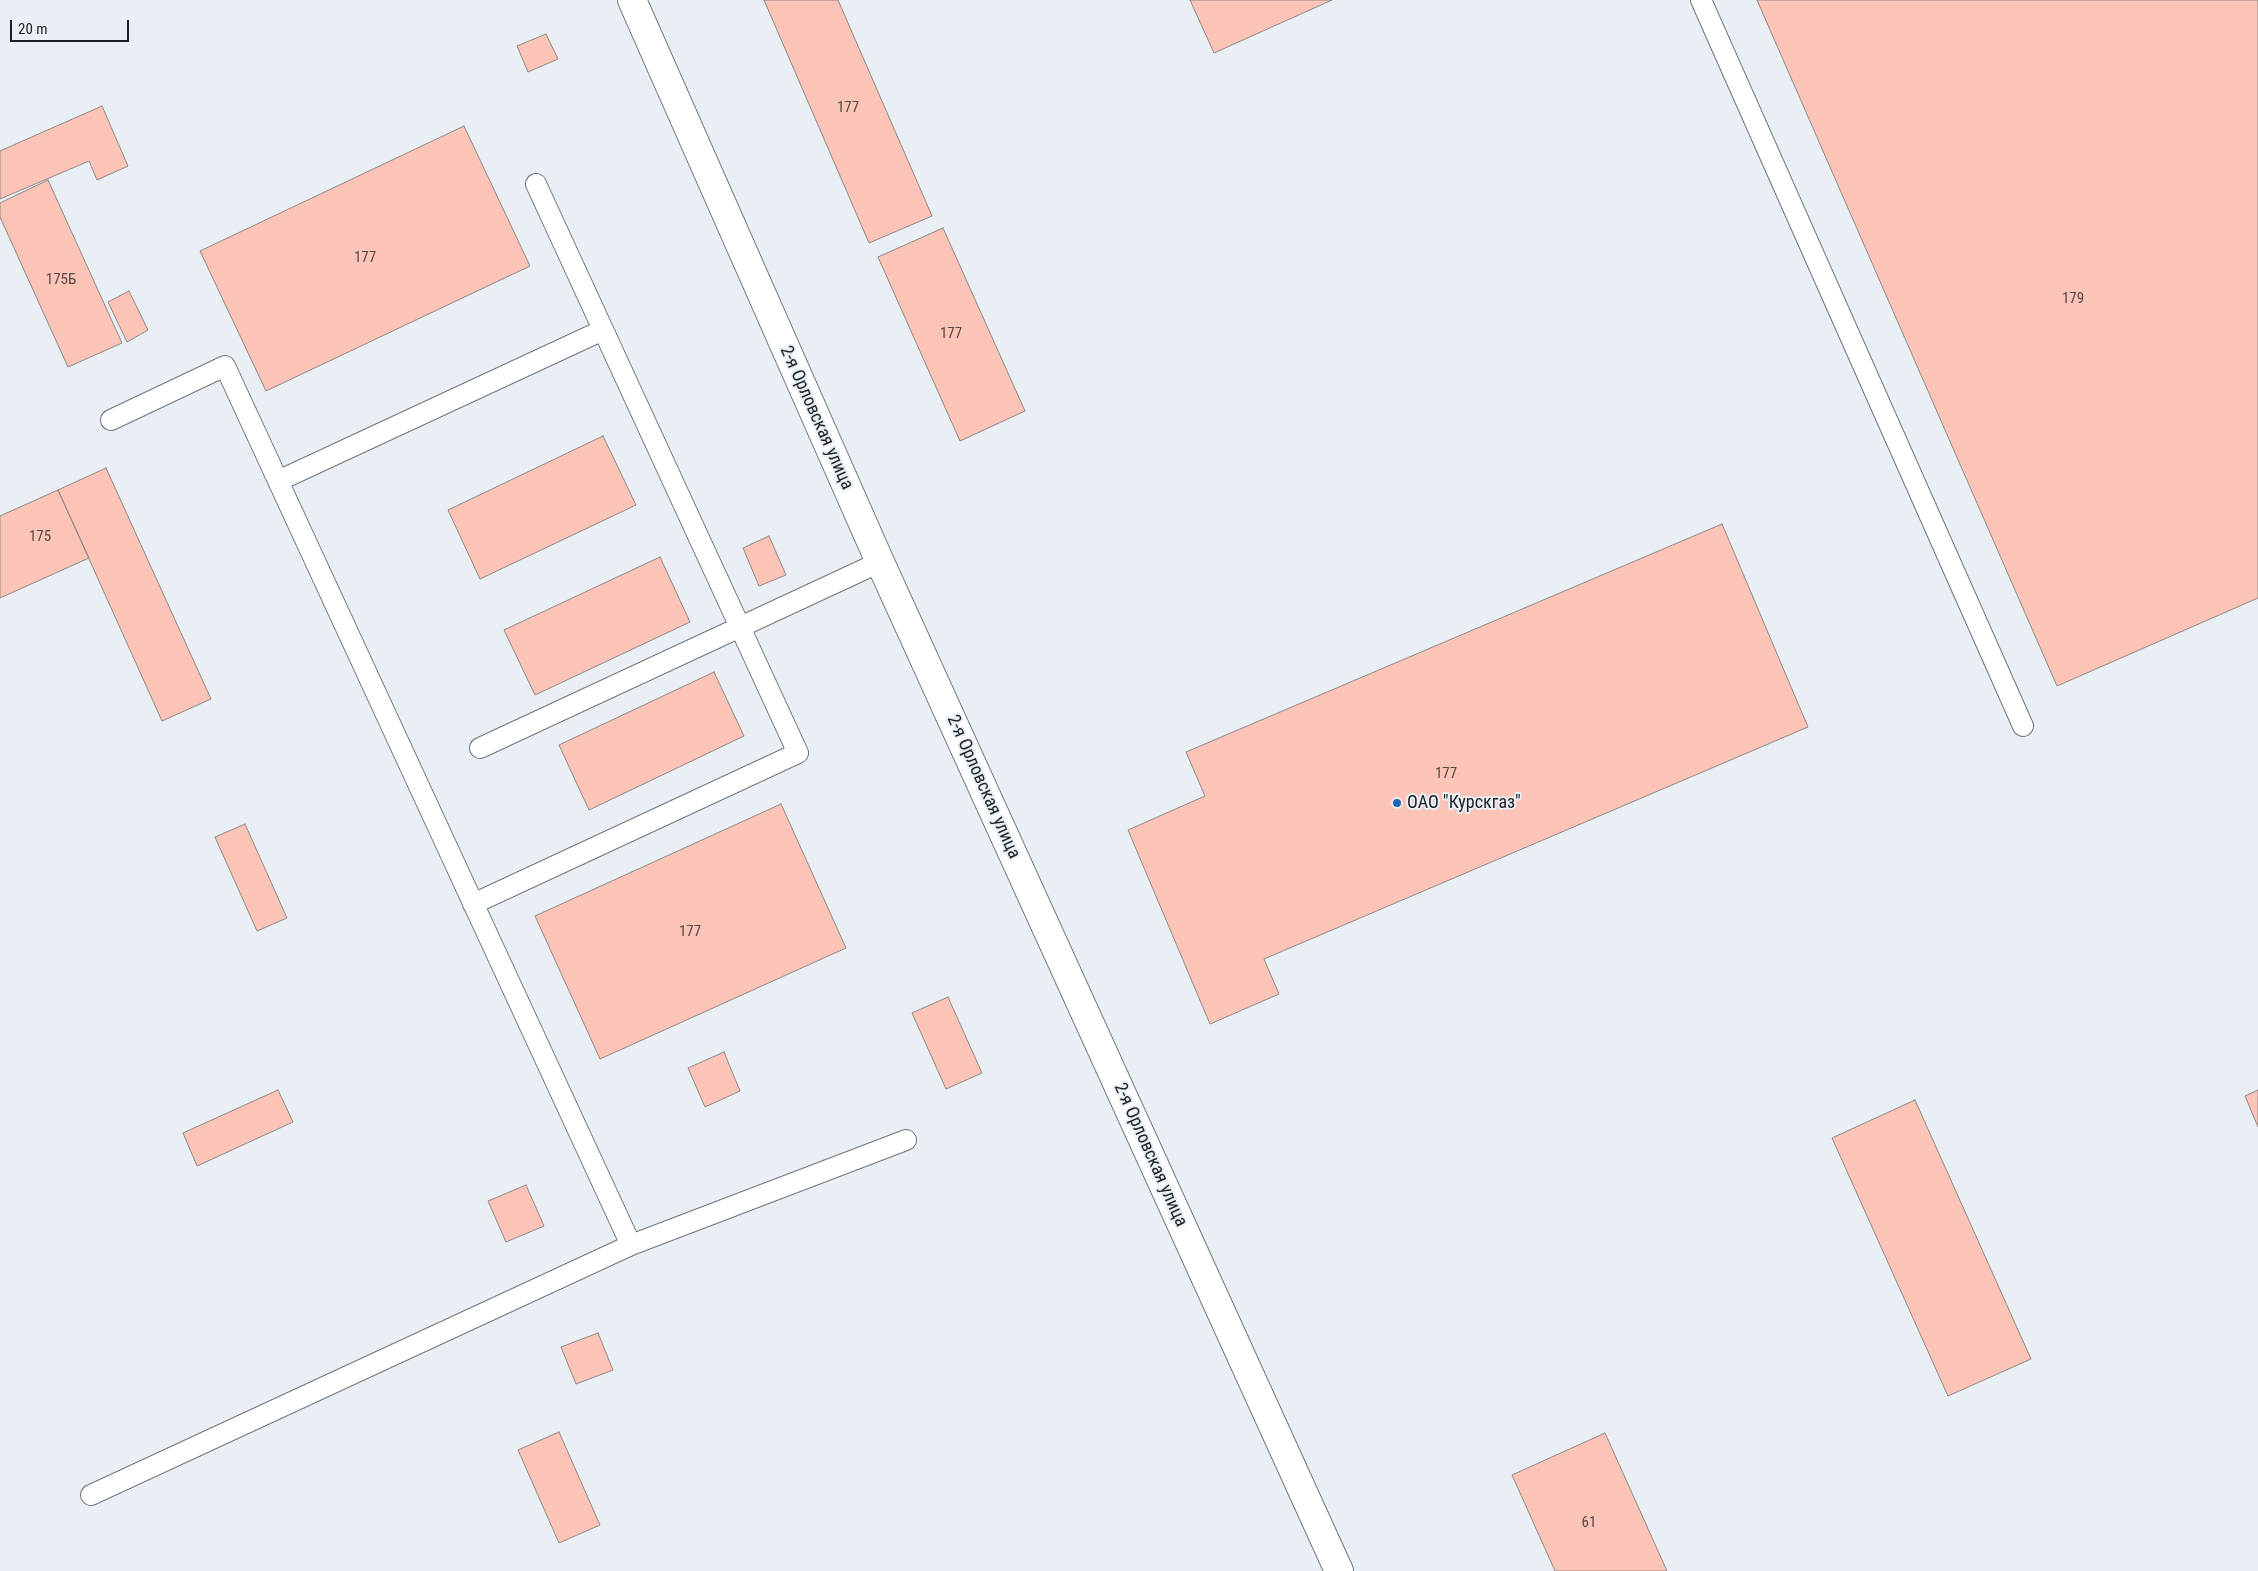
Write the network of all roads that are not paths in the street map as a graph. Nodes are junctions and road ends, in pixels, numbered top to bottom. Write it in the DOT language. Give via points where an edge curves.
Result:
graph roads {
  1 [pos="632,0"];
  2 [pos="1701,0"];
  3 [pos="536,184"];
  4 [pos="603,330"];
  5 [pos="111,420"];
  6 [pos="278,481"];
  7 [pos="880,562"];
  8 [pos="740,627"];
  9 [pos="2023,726"];
  10 [pos="480,748"];
  11 [pos="473,904"];
  12 [pos="906,1140"];
  13 [pos="631,1245"];
  14 [pos="91,1495"];
  15 [pos="1339,1571"];
  1 -- 7 [label="street, 2-я Орловская улица"];
  2 -- 9 [label="lane"];
  3 -- 4 [label="lane"];
  4 -- 6 [label="lane"];
  4 -- 8 [label="lane"];
  5 -- 6 [label="lane" via="225,366"];
  6 -- 11 [label="lane"];
  7 -- 8 [label="lane"];
  7 -- 15 [label="street, 2-я Орловская улица"];
  8 -- 10 [label="lane"];
  8 -- 11 [label="lane" via="798,753"];
  11 -- 13 [label="lane"];
  12 -- 13 [label="lane"];
  13 -- 14 [label="lane"];
}
